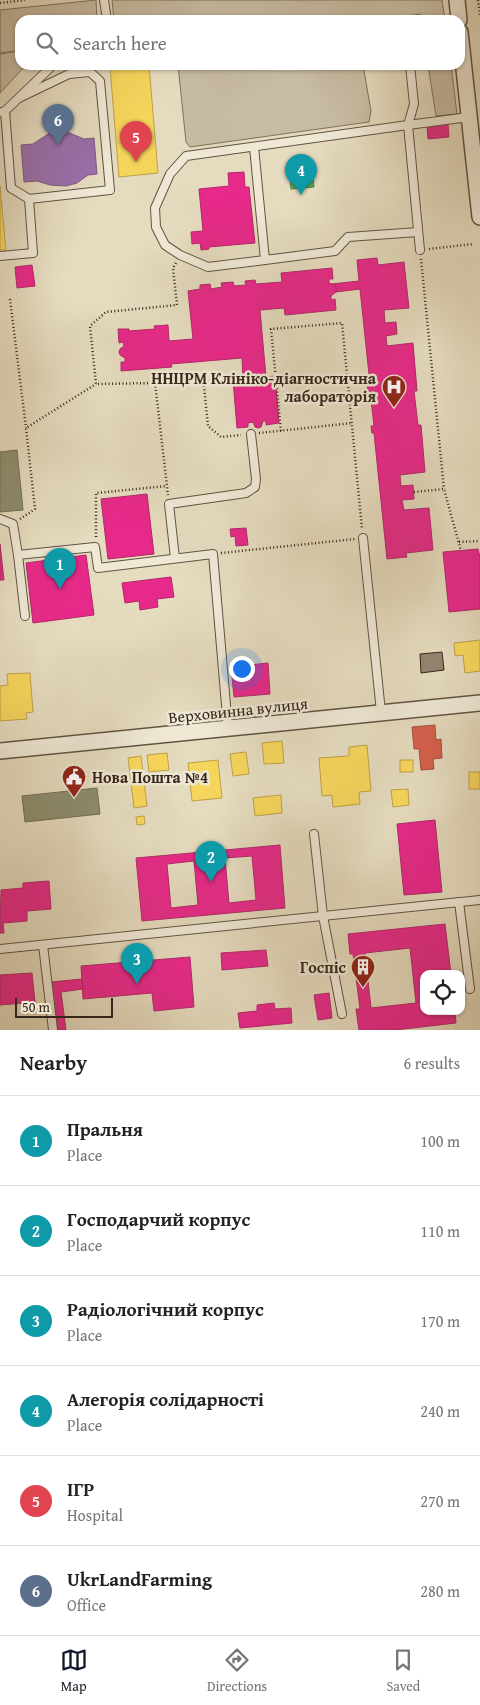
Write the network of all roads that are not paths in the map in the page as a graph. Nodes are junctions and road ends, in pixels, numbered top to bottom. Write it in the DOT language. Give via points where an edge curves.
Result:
graph roads {
  1 [pos="104,0"];
  2 [pos="457,0"];
  3 [pos="106,15"];
  4 [pos="458,15"];
  5 [pos="47,70"];
  6 [pos="411,70"];
  7 [pos="464,70"];
  8 [pos="19,98"];
  9 [pos="3,112"];
  10 [pos="469,117"];
  11 [pos="408,125"];
  12 [pos="254,147"];
  13 [pos="29,199"];
  14 [pos="480,217"];
  15 [pos="418,232"];
  16 [pos="420,250"];
  17 [pos="0,256"];
  18 [pos="265,260"];
  19 [pos="251,434"];
  20 [pos="0,519"];
  21 [pos="363,538"];
  22 [pos="18,555"];
  23 [pos="175,558"];
  24 [pos="25,616"];
  25 [pos="480,704"];
  26 [pos="381,712"];
  27 [pos="228,728"];
  28 [pos="0,751"];
  29 [pos="314,834"];
  30 [pos="480,900"];
  31 [pos="459,902"];
  32 [pos="323,916"];
  33 [pos="43,944"];
  34 [pos="0,949"];
  35 [pos="470,989"];
  36 [pos="342,1014"];
  37 [pos="53,1030"];
  1 -- 3 [label="lane"];
  2 -- 4 [label="street"];
  5 -- 8 [label="lane"];
  6 -- 11 [label="lane" via="414,104"];
  7 -- 10 [label="street"];
  8 -- 9 [label="lane"];
  8 -- 13 [label="lane" via="69,74 90,72 100,81 110,190"];
  9 -- 13 [label="lane" via="11,188"];
  10 -- 11 [label="lane"];
  10 -- 14 [label="street"];
  11 -- 12 [label="lane"];
  11 -- 15 [label="lane"];
  12 -- 18 [label="lane"];
  12 -- 18 [label="lane" via="186,156 170,174 155,208 156,227 166,245 208,267"];
  13 -- 17 [label="lane" via="33,253"];
  15 -- 16 [label="lane"];
  15 -- 18 [label="lane" via="348,237 335,251"];
  19 -- 23 [label="lane" via="255,487 246,493 168,504"];
  20 -- 22 [label="lane" via="14,524"];
  21 -- 26 [label="lane"];
  22 -- 23 [label="lane" via="95,547 98,568"];
  22 -- 24 [label="lane"];
  23 -- 27 [label="lane" via="213,554"];
  25 -- 26 [label="street, Верховинна вулиця"];
  26 -- 27 [label="street, Верховинна вулиця"];
  27 -- 28 [label="street, Верховинна вулиця"];
  29 -- 32 [label="lane"];
  30 -- 31 [label="lane"];
  31 -- 32 [label="lane"];
  31 -- 35 [label="lane"];
  32 -- 33 [label="lane"];
  32 -- 36 [label="lane"];
  33 -- 34 [label="lane"];
  33 -- 37 [label="lane"];
}
